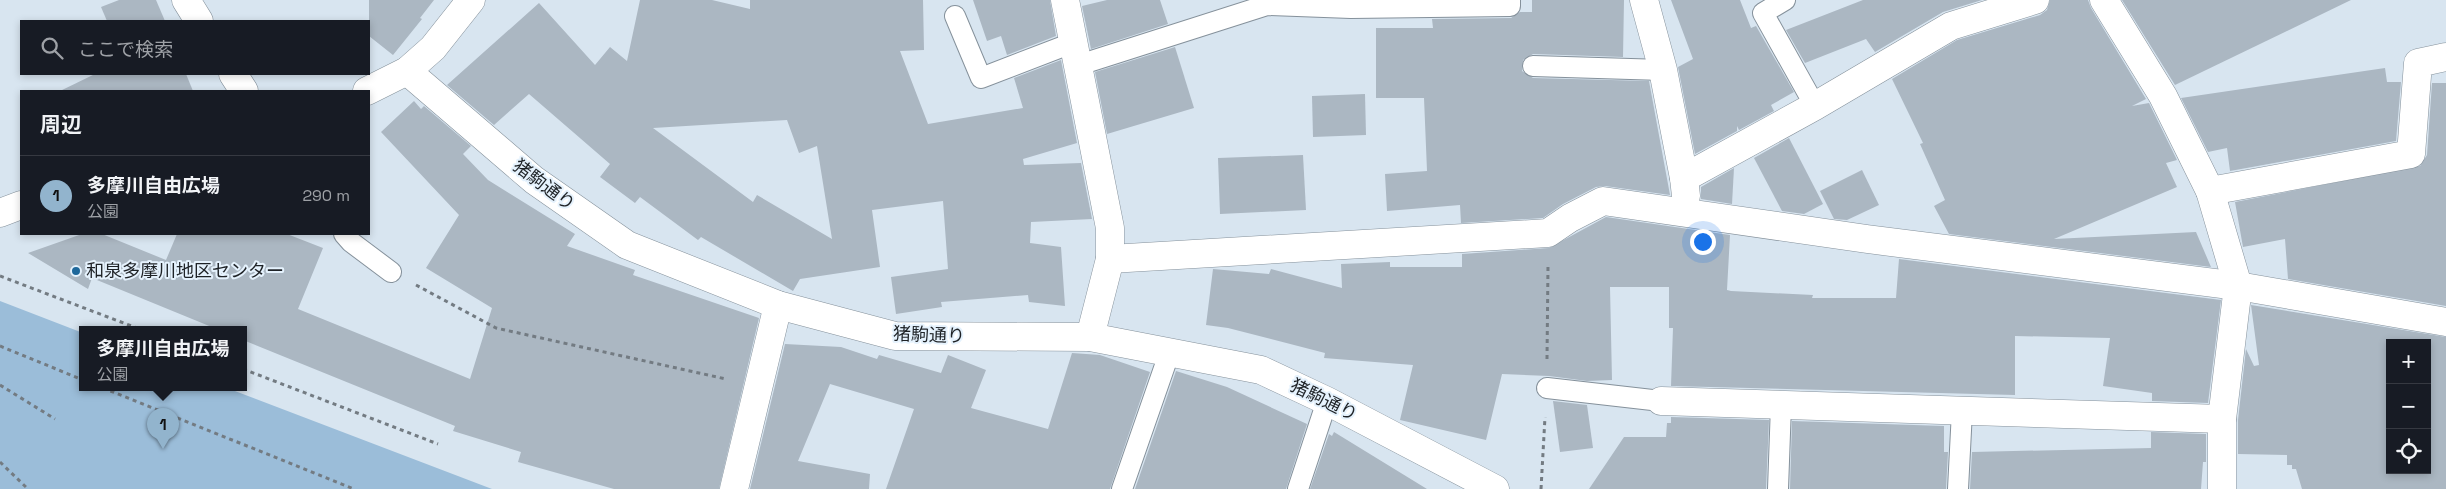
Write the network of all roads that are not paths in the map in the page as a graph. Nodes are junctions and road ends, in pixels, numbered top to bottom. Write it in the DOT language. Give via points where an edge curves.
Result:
graph roads {
  1 [pos="186,0"];
  2 [pos="471,0"];
  3 [pos="1065,0"];
  4 [pos="1510,0"];
  5 [pos="1644,0"];
  6 [pos="1784,0"];
  7 [pos="2035,0"];
  8 [pos="2104,0"];
  9 [pos="955,16"];
  10 [pos="199,20"];
  11 [pos="1076,54"];
  12 [pos="2446,57"];
  13 [pos="1533,66"];
  14 [pos="1663,70"];
  15 [pos="407,71"];
  16 [pos="234,75"];
  17 [pos="243,90"];
  18 [pos="369,90"];
  19 [pos="1815,106"];
  20 [pos="1684,178"];
  21 [pos="2210,191"];
  22 [pos="20,205"];
  23 [pos="1687,212"];
  24 [pos="0,213"];
  25 [pos="345,235"];
  26 [pos="1110,259"];
  27 [pos="391,272"];
  28 [pos="2238,286"];
  29 [pos="778,305"];
  30 [pos="2446,322"];
  31 [pos="1090,337"];
  32 [pos="1170,351"];
  33 [pos="1547,388"];
  34 [pos="1327,401"];
  35 [pos="1661,401"];
  36 [pos="1781,405"];
  37 [pos="1962,411"];
  38 [pos="2222,418"];
  39 [pos="734,489"];
  40 [pos="1122,489"];
  41 [pos="1298,489"];
  42 [pos="1496,489"];
  43 [pos="1778,489"];
  44 [pos="1958,489"];
  45 [pos="2222,489"];
  1 -- 10 [label="street"];
  2 -- 15 [label="street" via="433,48"];
  3 -- 11 [label="street"];
  4 -- 11 [label="lane" via="1510,6 1351,8 1267,5"];
  5 -- 14 [label="street"];
  6 -- 19 [label="lane" via="1764,13"];
  7 -- 19 [label="street" via="1952,26"];
  8 -- 21 [label="street" via="2162,96"];
  9 -- 11 [label="lane" via="980,78"];
  11 -- 26 [label="street" via="1110,228"];
  12 -- 21 [label="street" via="2418,63 2411,154"];
  13 -- 14 [label="lane"];
  14 -- 20 [label="street"];
  15 -- 18 [label="street"];
  15 -- 29 [label="street, 猪駒通り" via="534,180 627,245"];
  16 -- 17 [label="street"];
  19 -- 20 [label="street"];
  20 -- 23 [label="street"];
  21 -- 28 [label="street"];
  22 -- 24 [label="street"];
  23 -- 26 [label="street" via="1603,201 1548,233"];
  23 -- 28 [label="street" via="1867,239"];
  25 -- 27 [label="lane"];
  26 -- 31 [label="street"];
  28 -- 30 [label="street"];
  28 -- 38 [label="street"];
  29 -- 31 [label="street, 猪駒通り" via="895,336"];
  29 -- 39 [label="street"];
  31 -- 32 [label="street, 猪駒通り"];
  32 -- 34 [label="street, 猪駒通り" via="1261,370"];
  32 -- 40 [label="lane"];
  33 -- 35 [label="lane"];
  34 -- 41 [label="lane"];
  34 -- 42 [label="street, 猪駒通り"];
  35 -- 36 [label="street"];
  36 -- 37 [label="street"];
  36 -- 43 [label="lane"];
  37 -- 38 [label="street"];
  37 -- 44 [label="lane"];
  38 -- 45 [label="street"];
}
